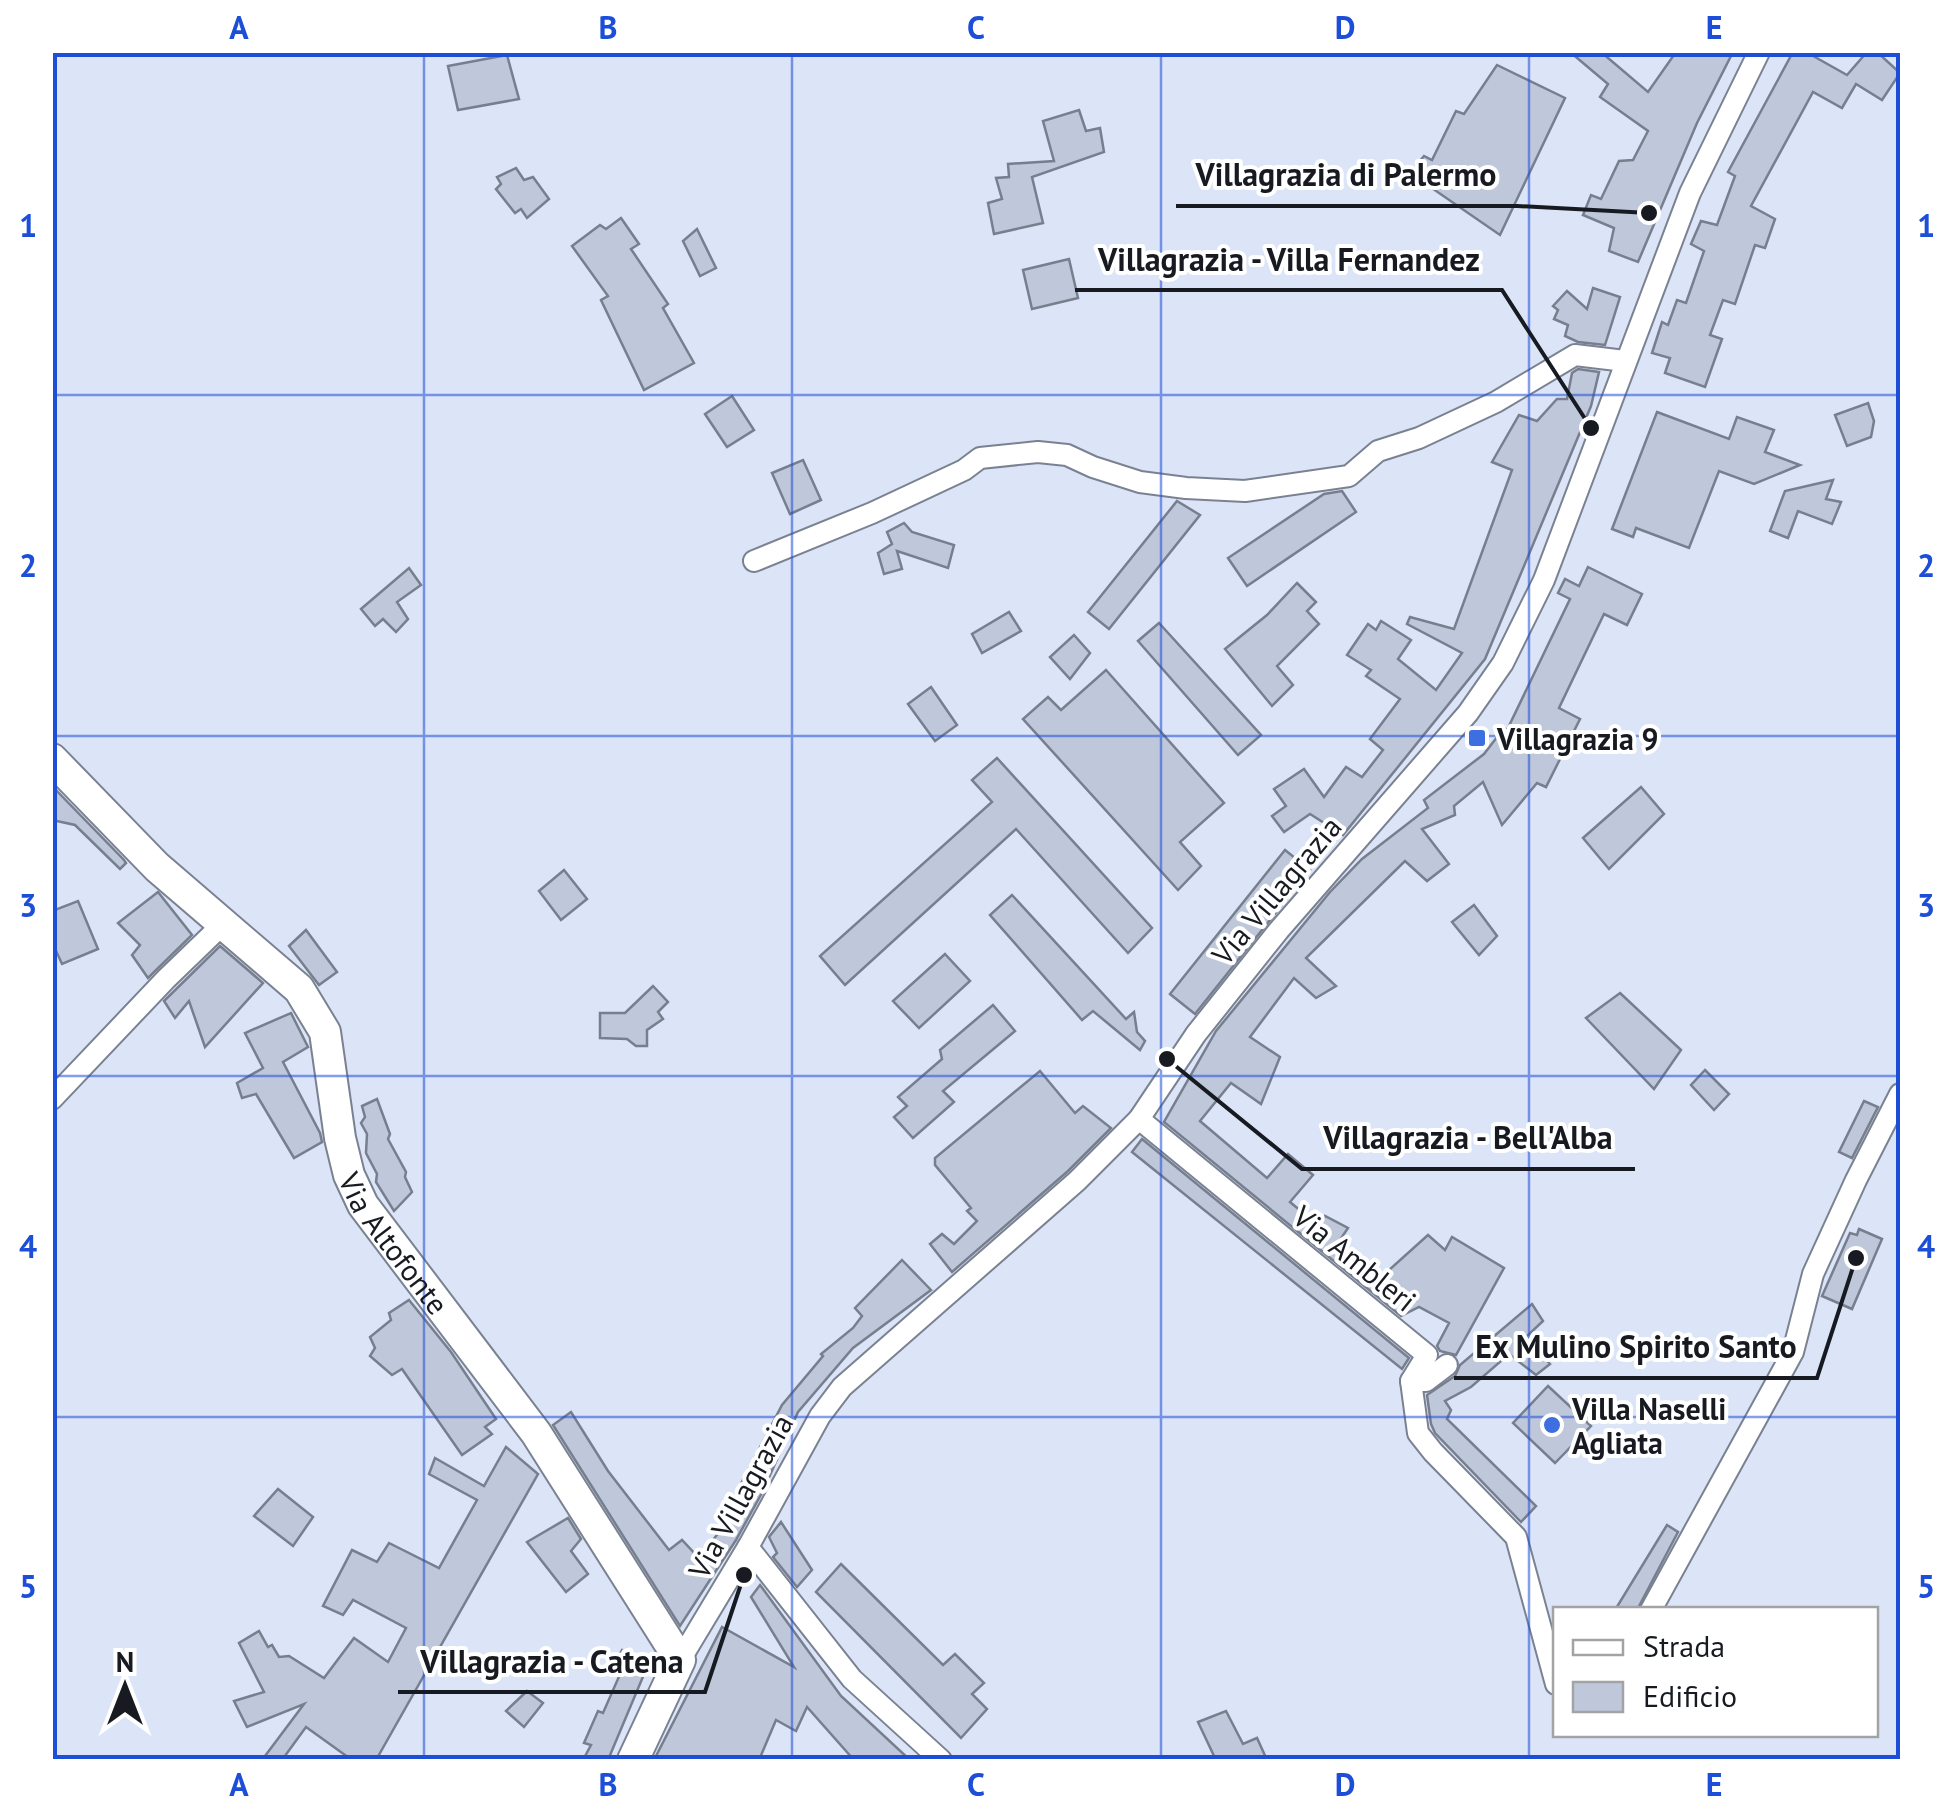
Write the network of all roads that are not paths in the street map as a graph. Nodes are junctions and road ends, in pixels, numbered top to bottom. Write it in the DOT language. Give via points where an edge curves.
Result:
graph roads {
  1 [pos="1759,52"];
  2 [pos="1625,361"];
  3 [pos="754,562"];
  4 [pos="52,759"];
  5 [pos="223,924"];
  6 [pos="1900,1094"];
  7 [pos="52,1099"];
  8 [pos="1139,1119"];
  9 [pos="1447,1365"];
  10 [pos="1411,1381"];
  11 [pos="748,1547"];
  12 [pos="1653,1607"];
  13 [pos="680,1660"];
  14 [pos="1553,1673"];
  15 [pos="633,1760"];
  16 [pos="940,1760"];
  1 -- 2 [label="street, Via Villagrazia" via="1690,193"];
  2 -- 3 [label="street" via="1575,355 1496,402 1378,450 1348,476 1245,491 1140,482 1067,455 980,458"];
  2 -- 8 [label="street, Via Villagrazia" via="1544,580 1503,663 1468,713 1279,930"];
  4 -- 5 [label="main road, Via Altofonte"];
  5 -- 7 [label="street"];
  5 -- 13 [label="main road, Via Altofonte" via="299,989 325,1032 340,1138 363,1206 536,1433"];
  6 -- 12 [label="street" via="1813,1274 1793,1352"];
  8 -- 10 [label="street, Via Ambleri" via="1427,1355"];
  8 -- 11 [label="street, Via Villagrazia" via="842,1387"];
  9 -- 10 [label="street" via="1426,1381"];
  10 -- 14 [label="street, Via Ambleri" via="1418,1433 1516,1537"];
  11 -- 13 [label="street, Via Villagrazia"];
  11 -- 16 [label="street" via="852,1679"];
  13 -- 15 [label="main road"];
}
